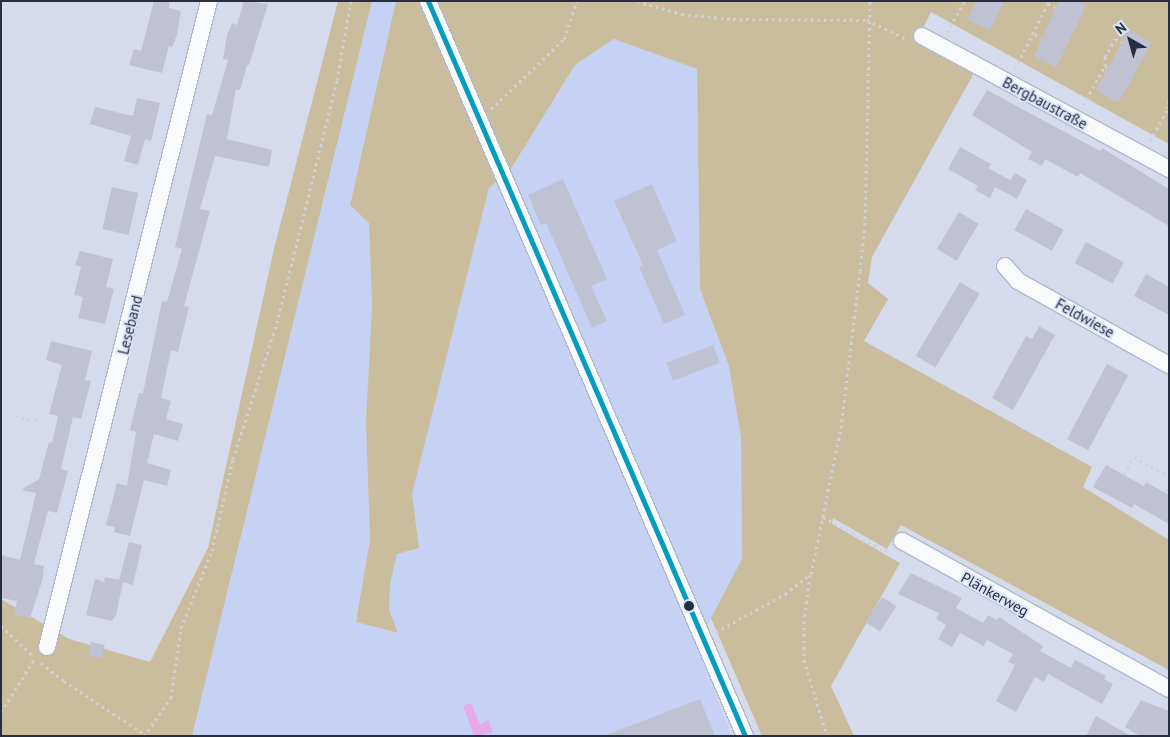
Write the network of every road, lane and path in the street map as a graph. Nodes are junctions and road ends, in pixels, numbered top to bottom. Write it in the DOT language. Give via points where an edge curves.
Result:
graph roads {
  1 [pos="209,1"];
  2 [pos="351,1"];
  3 [pos="428,1"];
  4 [pos="578,1"];
  5 [pos="637,1"];
  6 [pos="870,1"];
  7 [pos="966,1"];
  8 [pos="1056,7"];
  9 [pos="867,20"];
  10 [pos="1035,34"];
  11 [pos="922,36"];
  12 [pos="1041,38"];
  13 [pos="1122,42"];
  14 [pos="940,46"];
  15 [pos="1105,66"];
  16 [pos="1110,69"];
  17 [pos="1007,82"];
  18 [pos="1169,98"];
  19 [pos="1169,109"];
  20 [pos="478,117"];
  21 [pos="1076,119"];
  22 [pos="1142,154"];
  23 [pos="1169,169"];
  24 [pos="1005,266"];
  25 [pos="1169,365"];
  26 [pos="15,416"];
  27 [pos="38,421"];
  28 [pos="1124,474"];
  29 [pos="1169,477"];
  30 [pos="1169,487"];
  31 [pos="1166,491"];
  32 [pos="823,518"];
  33 [pos="902,541"];
  34 [pos="811,574"];
  35 [pos="1,626"];
  36 [pos="702,639"];
  37 [pos="41,653"];
  38 [pos="1169,689"];
  39 [pos="1,712"];
  40 [pos="143,734"];
  41 [pos="745,736"];
  42 [pos="827,736"];
  1 -- 37 [label="street, Leseband"];
  2 -- 40 [label="path" via="337,80 277,323 233,459 210,557 181,628 174,688 167,706"];
  3 -- 20 [label="street"];
  4 -- 20 [label="path" via="564,39 498,106"];
  5 -- 9 [label="path" via="682,14 733,19"];
  6 -- 9 [label="path"];
  7 -- 14 [label="path"];
  8 -- 10 [label="path" via="1048,3"];
  9 -- 11 [label="path" via="910,40"];
  9 -- 32 [label="path" via="865,225 847,389"];
  10 -- 12 [label="path"];
  10 -- 17 [label="path"];
  11 -- 14 [label="street, Bergbaustraße"];
  13 -- 15 [label="path" via="1115,39 1105,57"];
  14 -- 17 [label="street, Bergbaustraße"];
  15 -- 16 [label="path"];
  15 -- 21 [label="path"];
  17 -- 21 [label="street, Bergbaustraße"];
  18 -- 19 [label="path"];
  19 -- 22 [label="path"];
  20 -- 36 [label="street"];
  21 -- 22 [label="street, Bergbaustraße"];
  22 -- 23 [label="street, Bergbaustraße"];
  24 -- 25 [label="street, Feldwiese" via="1018,281"];
  26 -- 27 [label="path"];
  28 -- 29 [label="path" via="1134,457"];
  30 -- 31 [label="path"];
  32 -- 33 [label="path" via="885,552"];
  32 -- 34 [label="path"];
  33 -- 38 [label="street, Plänkerweg"];
  34 -- 36 [label="path" via="785,594"];
  34 -- 42 [label="path" via="804,621 804,660"];
  35 -- 37 [label="path"];
  36 -- 41 [label="street"];
  37 -- 39 [label="path"];
  37 -- 40 [label="path" via="64,681"];
}
